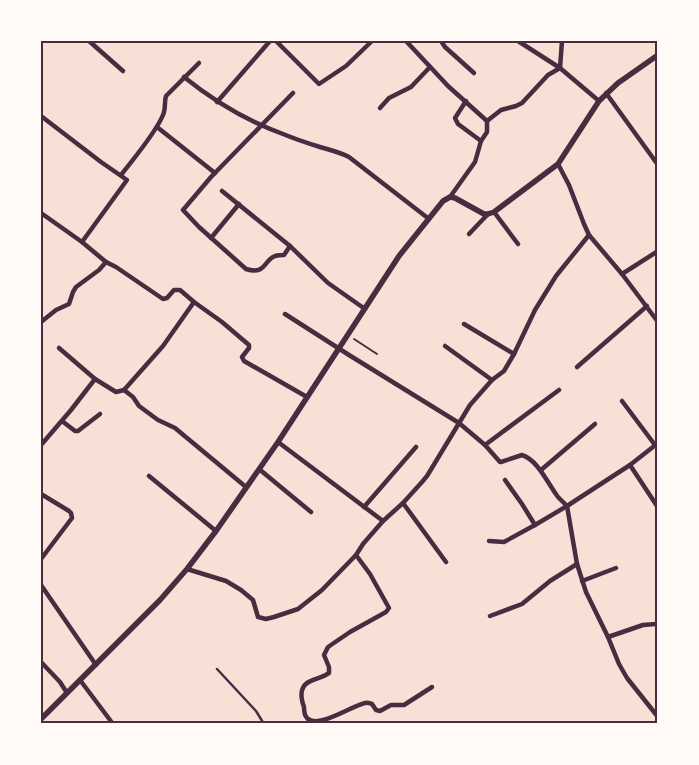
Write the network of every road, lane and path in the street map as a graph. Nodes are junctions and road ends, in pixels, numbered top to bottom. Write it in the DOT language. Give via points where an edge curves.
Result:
graph roads {
  1 [pos="89,41"];
  2 [pos="270,41"];
  3 [pos="276,41"];
  4 [pos="372,41"];
  5 [pos="406,41"];
  6 [pos="441,41"];
  7 [pos="518,41"];
  8 [pos="562,41"];
  9 [pos="658,55"];
  10 [pos="199,63"];
  11 [pos="430,67"];
  12 [pos="560,68"];
  13 [pos="123,71"];
  14 [pos="474,73"];
  15 [pos="184,77"];
  16 [pos="293,93"];
  17 [pos="606,93"];
  18 [pos="466,101"];
  19 [pos="599,101"];
  20 [pos="217,102"];
  21 [pos="380,108"];
  22 [pos="41,116"];
  23 [pos="487,121"];
  24 [pos="261,126"];
  25 [pos="157,127"];
  26 [pos="481,141"];
  27 [pos="558,164"];
  28 [pos="658,164"];
  29 [pos="215,173"];
  30 [pos="121,174"];
  31 [pos="222,191"];
  32 [pos="450,197"];
  33 [pos="239,204"];
  34 [pos="41,213"];
  35 [pos="491,213"];
  36 [pos="429,219"];
  37 [pos="469,234"];
  38 [pos="589,235"];
  39 [pos="212,238"];
  40 [pos="82,242"];
  41 [pos="518,244"];
  42 [pos="290,246"];
  43 [pos="658,251"];
  44 [pos="106,262"];
  45 [pos="622,274"];
  46 [pos="194,302"];
  47 [pos="647,306"];
  48 [pos="365,309"];
  49 [pos="285,314"];
  50 [pos="41,322"];
  51 [pos="658,322"];
  52 [pos="464,324"];
  53 [pos="347,335"];
  54 [pos="445,346"];
  55 [pos="59,348"];
  56 [pos="338,348"];
  57 [pos="377,354"];
  58 [pos="514,354"];
  59 [pos="577,367"];
  60 [pos="95,379"];
  61 [pos="492,380"];
  62 [pos="124,390"];
  63 [pos="558,390"];
  64 [pos="307,396"];
  65 [pos="622,401"];
  66 [pos="100,414"];
  67 [pos="62,421"];
  68 [pos="459,424"];
  69 [pos="594,424"];
  70 [pos="278,442"];
  71 [pos="656,444"];
  72 [pos="41,445"];
  73 [pos="485,445"];
  74 [pos="416,447"];
  75 [pos="630,465"];
  76 [pos="259,468"];
  77 [pos="541,470"];
  78 [pos="149,476"];
  79 [pos="505,480"];
  80 [pos="246,487"];
  81 [pos="41,494"];
  82 [pos="402,503"];
  83 [pos="567,506"];
  84 [pos="657,506"];
  85 [pos="364,507"];
  86 [pos="311,512"];
  87 [pos="383,521"];
  88 [pos="535,524"];
  89 [pos="216,531"];
  90 [pos="489,540"];
  91 [pos="356,555"];
  92 [pos="41,559"];
  93 [pos="446,562"];
  94 [pos="577,564"];
  95 [pos="616,568"];
  96 [pos="186,569"];
  97 [pos="582,581"];
  98 [pos="41,585"];
  99 [pos="490,616"];
  100 [pos="656,624"];
  101 [pos="608,637"];
  102 [pos="41,662"];
  103 [pos="96,665"];
  104 [pos="217,669"];
  105 [pos="80,680"];
  106 [pos="432,687"];
  107 [pos="67,692"];
  108 [pos="658,716"];
  109 [pos="42,717"];
  110 [pos="113,724"];
  111 [pos="264,724"];
  1 -- 13 [label="street"];
  2 -- 20 [label="street"];
  3 -- 4 [label="street" via="319,84 346,66"];
  5 -- 11 [label="street"];
  6 -- 14 [label="street"];
  7 -- 12 [label="street"];
  8 -- 12 [label="street"];
  9 -- 17 [label="street"];
  10 -- 15 [label="street"];
  11 -- 18 [label="street"];
  11 -- 21 [label="street" via="411,87 389,98"];
  12 -- 19 [label="street"];
  12 -- 23 [label="street" via="548,75 522,103 501,110"];
  15 -- 20 [label="street"];
  15 -- 25 [label="street" via="166,96 164,114"];
  16 -- 24 [label="street"];
  17 -- 19 [label="street"];
  17 -- 28 [label="street"];
  18 -- 23 [label="street"];
  18 -- 26 [label="street" via="455,118 458,124"];
  19 -- 27 [label="street"];
  20 -- 24 [label="street"];
  22 -- 30 [label="street"];
  23 -- 26 [label="street" via="487,132"];
  24 -- 29 [label="street"];
  24 -- 36 [label="street" via="349,157"];
  25 -- 29 [label="street"];
  25 -- 30 [label="street"];
  26 -- 32 [label="street" via="476,162"];
  27 -- 35 [label="street"];
  27 -- 38 [label="street"];
  29 -- 39 [label="street" via="183,210"];
  30 -- 40 [label="street" via="127,180"];
  31 -- 33 [label="street"];
  32 -- 35 [label="street" via="478,212"];
  32 -- 36 [label="street"];
  33 -- 39 [label="street"];
  33 -- 42 [label="street"];
  34 -- 40 [label="street"];
  35 -- 37 [label="street"];
  35 -- 41 [label="street"];
  36 -- 48 [label="street" via="399,256"];
  38 -- 45 [label="street"];
  38 -- 58 [label="street" via="556,276"];
  39 -- 42 [label="street" via="246,269 254,271 260,270 274,257 284,255"];
  40 -- 44 [label="street"];
  42 -- 48 [label="street" via="328,283"];
  43 -- 45 [label="street"];
  44 -- 46 [label="street" via="163,299 174,290 180,290"];
  44 -- 50 [label="street" via="76,288 68,304"];
  45 -- 47 [label="street"];
  46 -- 62 [label="street" via="163,346"];
  46 -- 64 [label="street" via="249,345 242,357 244,361"];
  47 -- 51 [label="street"];
  47 -- 59 [label="street"];
  48 -- 53 [label="street"];
  49 -- 56 [label="street"];
  52 -- 58 [label="street"];
  53 -- 56 [label="street"];
  53 -- 57 [label="path"];
  54 -- 61 [label="street"];
  55 -- 60 [label="street"];
  56 -- 64 [label="street"];
  56 -- 68 [label="street"];
  58 -- 61 [label="street" via="504,370"];
  60 -- 62 [label="street" via="116,392"];
  60 -- 67 [label="street"];
  61 -- 68 [label="street" via="470,405"];
  62 -- 80 [label="street" via="139,406 175,428"];
  63 -- 73 [label="street"];
  64 -- 70 [label="street"];
  65 -- 71 [label="street"];
  66 -- 67 [label="street" via="78,431"];
  67 -- 72 [label="street"];
  68 -- 73 [label="street"];
  68 -- 82 [label="street" via="427,476"];
  69 -- 77 [label="street"];
  70 -- 76 [label="street"];
  70 -- 85 [label="street"];
  71 -- 75 [label="street"];
  73 -- 77 [label="street" via="500,462 525,456"];
  74 -- 85 [label="street"];
  75 -- 83 [label="street"];
  75 -- 84 [label="street"];
  76 -- 80 [label="street"];
  76 -- 86 [label="street"];
  77 -- 83 [label="street"];
  78 -- 89 [label="street"];
  79 -- 88 [label="street"];
  80 -- 89 [label="street"];
  81 -- 92 [label="street" via="66,509 72,518"];
  82 -- 87 [label="street"];
  82 -- 93 [label="street"];
  83 -- 88 [label="street"];
  83 -- 94 [label="street"];
  85 -- 87 [label="street"];
  87 -- 91 [label="street"];
  88 -- 90 [label="street" via="504,542"];
  89 -- 96 [label="street"];
  91 -- 96 [label="street" via="298,609 266,619 258,617 252,600 226,580"];
  91 -- 106 [label="street" via="389,608 328,648 324,655 329,674 309,682 302,690 306,718 311,722 328,719 365,703 380,711 390,705 404,705"];
  94 -- 97 [label="street"];
  94 -- 99 [label="street" via="522,604"];
  95 -- 97 [label="street"];
  96 -- 103 [label="street"];
  97 -- 101 [label="street"];
  98 -- 103 [label="street"];
  100 -- 101 [label="street"];
  101 -- 108 [label="street" via="623,671"];
  102 -- 107 [label="street"];
  103 -- 105 [label="street"];
  104 -- 111 [label="lane"];
  105 -- 107 [label="street"];
  105 -- 110 [label="street"];
  107 -- 109 [label="street"];
}
